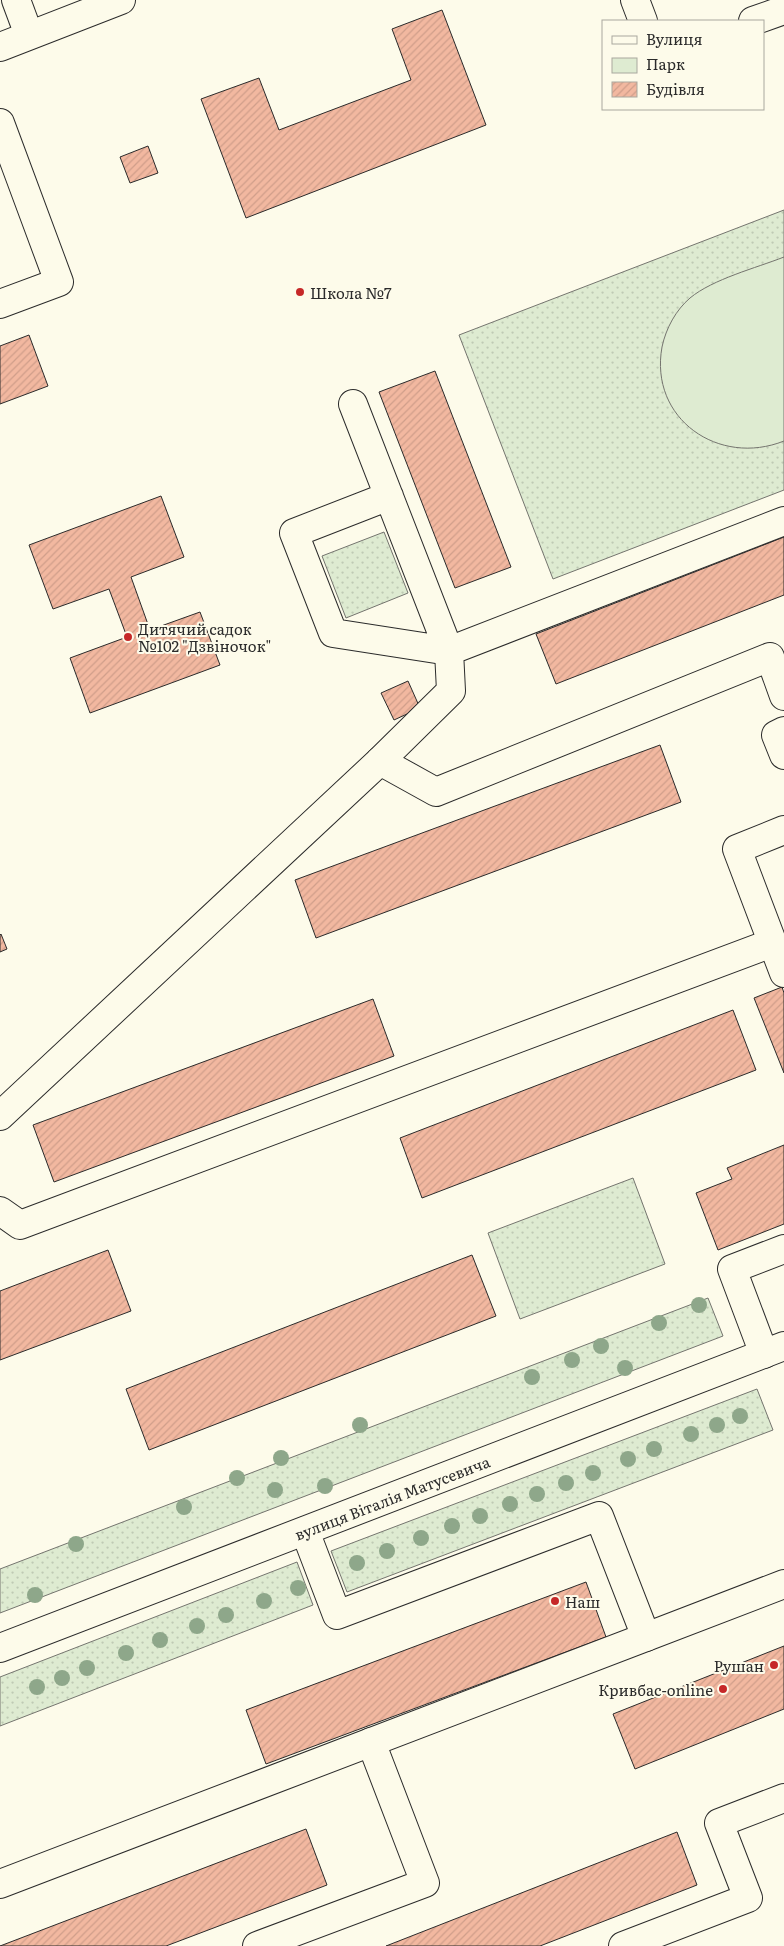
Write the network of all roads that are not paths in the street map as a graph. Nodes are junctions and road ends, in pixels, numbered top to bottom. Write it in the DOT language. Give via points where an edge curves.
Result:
graph roads {
  1 [pos="16,0"];
  2 [pos="121,0"];
  3 [pos="635,0"];
  4 [pos="784,10"];
  5 [pos="643,20"];
  6 [pos="756,20"];
  7 [pos="29,35"];
  8 [pos="0,46"];
  9 [pos="0,123"];
  10 [pos="0,304"];
  11 [pos="353,404"];
  12 [pos="389,496"];
  13 [pos="784,521"];
  14 [pos="450,651"];
  15 [pos="784,696"];
  16 [pos="784,731"];
  17 [pos="784,755"];
  18 [pos="380,762"];
  19 [pos="784,830"];
  20 [pos="772,942"];
  21 [pos="784,973"];
  22 [pos="0,1116"];
  23 [pos="0,1211"];
  24 [pos="784,1249"];
  25 [pos="774,1350"];
  26 [pos="304,1531"];
  27 [pos="784,1584"];
  28 [pos="646,1637"];
  29 [pos="0,1648"];
  30 [pos="371,1742"];
  31 [pos="784,1798"];
  32 [pos="0,1884"];
  33 [pos="302,1938"];
  34 [pos="257,1946"];
  35 [pos="624,1946"];
  1 -- 7 [label="street"];
  2 -- 7 [label="street"];
  3 -- 5 [label="street"];
  4 -- 6 [label="street"];
  7 -- 8 [label="street"];
  9 -- 10 [label="street" via="58,282"];
  11 -- 12 [label="street"];
  12 -- 14 [label="street"];
  12 -- 14 [label="street" via="294,533 333,633"];
  13 -- 14 [label="street"];
  14 -- 18 [label="street" via="450,691"];
  15 -- 18 [label="street" via="770,657 436,792"];
  16 -- 17 [label="street" via="776,735"];
  18 -- 22 [label="street"];
  19 -- 20 [label="street" via="737,849"];
  20 -- 21 [label="street"];
  20 -- 23 [label="street" via="20,1225"];
  24 -- 25 [label="street" via="732,1269"];
  25 -- 26 [label="street, вулиця Віталія Матусевича"];
  26 -- 28 [label="street" via="336,1615 599,1516"];
  26 -- 29 [label="street, вулиця Віталія Матусевича"];
  27 -- 28 [label="street"];
  28 -- 30 [label="street"];
  30 -- 32 [label="street"];
  30 -- 33 [label="street" via="425,1883"];
  31 -- 35 [label="street" via="719,1823 748,1898"];
  33 -- 34 [label="street"];
}
